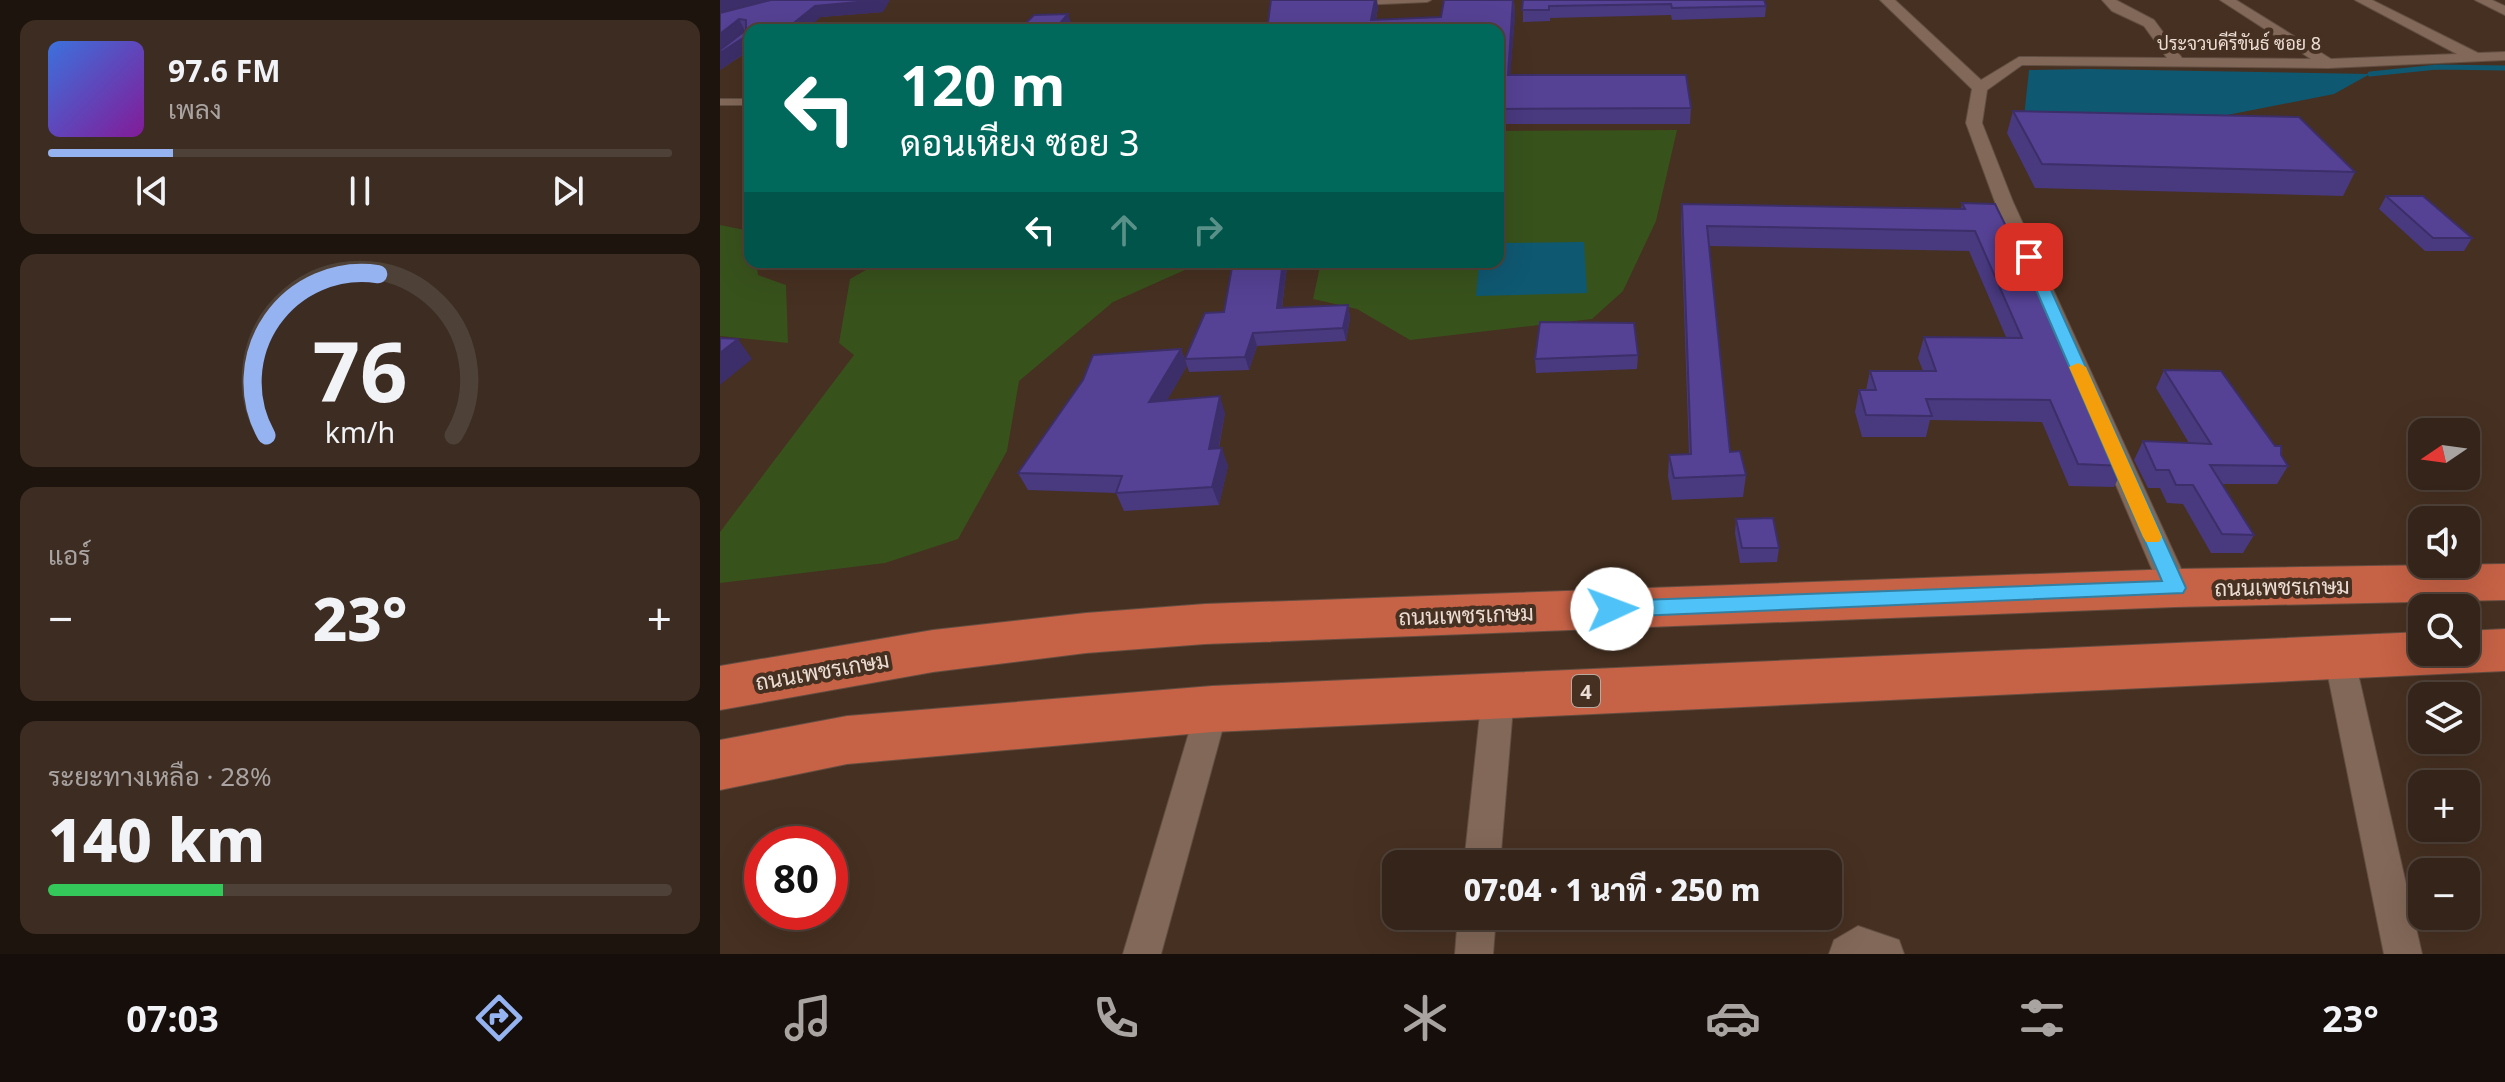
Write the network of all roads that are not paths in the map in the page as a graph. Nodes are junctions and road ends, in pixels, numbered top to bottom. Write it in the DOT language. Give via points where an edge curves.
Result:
graph roads {
  1 [pos="1427,0"];
  2 [pos="1887,0"];
  3 [pos="2109,0"];
  4 [pos="2227,0"];
  5 [pos="2362,0"];
  6 [pos="2482,0"];
  7 [pos="1353,3"];
  8 [pos="2505,11"];
  9 [pos="2505,56"];
  10 [pos="2476,58"];
  11 [pos="2178,63"];
  12 [pos="2328,64"];
  13 [pos="1980,88"];
  14 [pos="720,102"];
  15 [pos="744,102"];
  16 [pos="2505,582"];
  17 [pos="2175,588"];
  18 [pos="2505,650"];
  19 [pos="2480,651"];
  20 [pos="2408,654"];
  21 [pos="2339,656"];
  22 [pos="720,688"];
  23 [pos="1498,695"];
  24 [pos="1212,709"];
  25 [pos="720,765"];
  26 [pos="1483,850"];
  27 [pos="1476,930"];
  28 [pos="1142,954"];
  29 [pos="1474,954"];
  30 [pos="1848,954"];
  31 [pos="1885,954"];
  32 [pos="2403,954"];
  1 -- 7 [label="lane"];
  2 -- 13 [label="street"];
  3 -- 11 [label="street" via="2149,23"];
  4 -- 12 [label="street"];
  5 -- 10 [label="street"];
  6 -- 8 [label="street"];
  9 -- 10 [label="street, ประจวบคีรีขันธ์ ซอย 8"];
  10 -- 12 [label="street, ประจวบคีรีขันธ์ ซอย 8"];
  11 -- 12 [label="street, ประจวบคีรีขันธ์ ซอย 8"];
  11 -- 13 [label="street, ประจวบคีรีขันธ์ ซอย 8" via="2019,61"];
  13 -- 17 [label="street" via="1974,123 1999,189"];
  14 -- 15 [label="lane"];
  16 -- 17 [label="highway, ถนนเพชรเกษม"];
  17 -- 22 [label="highway, ถนนเพชรเกษม" via="1205,624 933,651"];
  18 -- 19 [label="highway"];
  20 -- 21 [label="highway, 4"];
  21 -- 23 [label="highway, 4"];
  21 -- 32 [label="street"];
  23 -- 24 [label="highway, 4"];
  23 -- 26 [label="street"];
  24 -- 25 [label="highway, 4" via="847,740"];
  24 -- 28 [label="street"];
  27 -- 29 [label="street"];
  30 -- 31 [label="street" via="1858,945"];
}
